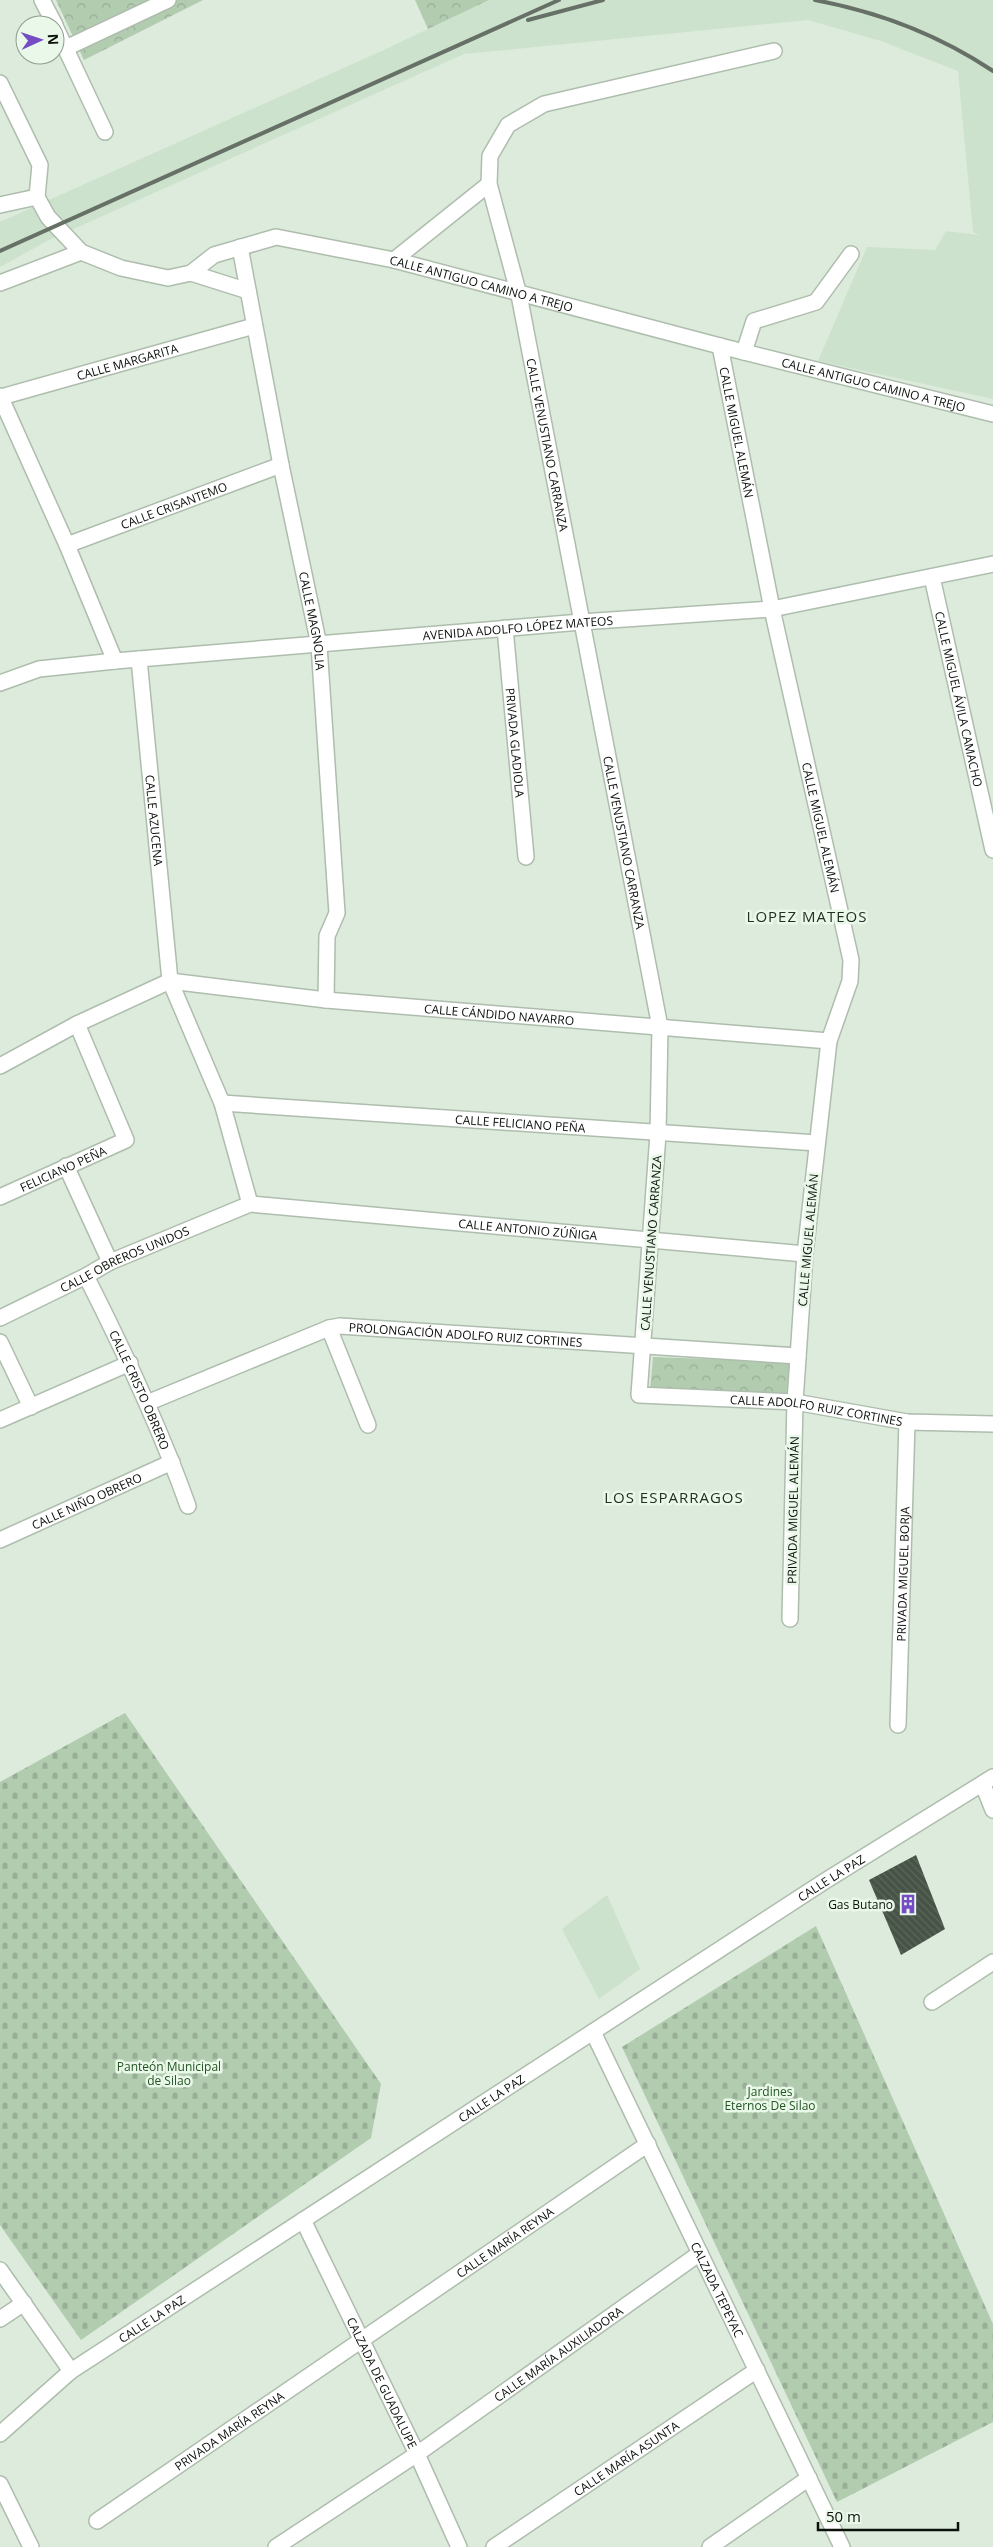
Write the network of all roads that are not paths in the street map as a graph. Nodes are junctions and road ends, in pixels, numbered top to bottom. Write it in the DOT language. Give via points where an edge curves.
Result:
graph roads {
  1 [pos="42,0"];
  2 [pos="168,0"];
  3 [pos="50,15"];
  4 [pos="66,48"];
  5 [pos="774,51"];
  6 [pos="0,83"];
  7 [pos="105,132"];
  8 [pos="489,184"];
  9 [pos="37,197"];
  10 [pos="0,205"];
  11 [pos="240,247"];
  12 [pos="81,252"];
  13 [pos="851,254"];
  14 [pos="394,260"];
  15 [pos="191,274"];
  16 [pos="0,283"];
  17 [pos="248,292"];
  18 [pos="518,294"];
  19 [pos="254,326"];
  20 [pos="720,346"];
  21 [pos="744,352"];
  22 [pos="0,397"];
  23 [pos="993,414"];
  24 [pos="280,464"];
  25 [pos="67,545"];
  26 [pos="993,564"];
  27 [pos="932,577"];
  28 [pos="772,609"];
  29 [pos="581,622"];
  30 [pos="505,628"];
  31 [pos="319,645"];
  32 [pos="139,659"];
  33 [pos="115,661"];
  34 [pos="0,683"];
  35 [pos="993,850"];
  36 [pos="526,857"];
  37 [pos="170,981"];
  38 [pos="326,1000"];
  39 [pos="77,1024"];
  40 [pos="660,1027"];
  41 [pos="829,1041"];
  42 [pos="0,1066"];
  43 [pos="222,1103"];
  44 [pos="658,1134"];
  45 [pos="817,1143"];
  46 [pos="66,1166"];
  47 [pos="0,1197"];
  48 [pos="250,1204"];
  49 [pos="649,1238"];
  50 [pos="805,1254"];
  51 [pos="110,1262"];
  52 [pos="86,1276"];
  53 [pos="0,1318"];
  54 [pos="329,1328"];
  55 [pos="0,1342"];
  56 [pos="644,1345"];
  57 [pos="798,1356"];
  58 [pos="130,1362"];
  59 [pos="639,1395"];
  60 [pos="796,1402"];
  61 [pos="146,1403"];
  62 [pos="32,1406"];
  63 [pos="0,1420"];
  64 [pos="907,1422"];
  65 [pos="993,1424"];
  66 [pos="368,1425"];
  67 [pos="172,1462"];
  68 [pos="188,1506"];
  69 [pos="0,1540"];
  70 [pos="790,1618"];
  71 [pos="898,1725"];
  72 [pos="988,1781"];
  73 [pos="993,1810"];
  74 [pos="993,1962"];
  75 [pos="932,2002"];
  76 [pos="593,2032"];
  77 [pos="648,2144"];
  78 [pos="303,2220"];
  79 [pos="700,2253"];
  80 [pos="0,2270"];
  81 [pos="24,2303"];
  82 [pos="0,2319"];
  83 [pos="360,2340"];
  84 [pos="757,2370"];
  85 [pos="72,2371"];
  86 [pos="0,2434"];
  87 [pos="417,2454"];
  88 [pos="809,2478"];
  89 [pos="0,2484"];
  90 [pos="97,2521"];
  91 [pos="31,2547"];
  92 [pos="276,2547"];
  93 [pos="459,2547"];
  94 [pos="494,2547"];
  95 [pos="710,2547"];
  96 [pos="842,2547"];
  1 -- 3 [label="street"];
  2 -- 4 [label="street"];
  4 -- 7 [label="street"];
  5 -- 8 [label="street, CALLE VENUSTIANO CARRANZA" via="544,104 508,125 490,156"];
  6 -- 9 [label="street" via="40,165"];
  8 -- 14 [label="street"];
  8 -- 18 [label="street, CALLE VENUSTIANO CARRANZA"];
  9 -- 10 [label="street"];
  9 -- 12 [label="street" via="48,217"];
  11 -- 14 [label="street, CALLE ANTIGUO CAMINO A TREJO" via="276,237"];
  11 -- 15 [label="street, CALLE ANTIGUO CAMINO A TREJO" via="214,254"];
  11 -- 17 [label="street, CALLE MAGNOLIA"];
  12 -- 15 [label="street" via="121,268 168,278"];
  12 -- 16 [label="street"];
  13 -- 21 [label="street" via="816,302 754,321"];
  14 -- 18 [label="street, CALLE ANTIGUO CAMINO A TREJO"];
  15 -- 17 [label="street"];
  17 -- 19 [label="street, CALLE MAGNOLIA"];
  18 -- 20 [label="street, CALLE ANTIGUO CAMINO A TREJO"];
  18 -- 29 [label="street, CALLE VENUSTIANO CARRANZA"];
  19 -- 22 [label="street, CALLE MARGARITA"];
  19 -- 24 [label="street, CALLE MAGNOLIA"];
  20 -- 21 [label="street, CALLE ANTIGUO CAMINO A TREJO"];
  20 -- 28 [label="street, CALLE MIGUEL ALEMÁN"];
  21 -- 23 [label="street, CALLE ANTIGUO CAMINO A TREJO"];
  22 -- 25 [label="street"];
  24 -- 25 [label="street, CALLE CRISANTEMO"];
  24 -- 31 [label="street, CALLE MAGNOLIA"];
  25 -- 33 [label="street"];
  26 -- 27 [label="street, AVENIDA ADOLFO LÓPEZ MATEOS"];
  27 -- 28 [label="street, AVENIDA ADOLFO LÓPEZ MATEOS"];
  27 -- 35 [label="street, CALLE MIGUEL ÁVILA CAMACHO"];
  28 -- 29 [label="street, AVENIDA ADOLFO LÓPEZ MATEOS"];
  28 -- 41 [label="street, CALLE MIGUEL ALEMÁN" via="851,960 850,981"];
  29 -- 30 [label="street, AVENIDA ADOLFO LÓPEZ MATEOS"];
  29 -- 40 [label="street, CALLE VENUSTIANO CARRANZA"];
  30 -- 31 [label="street, AVENIDA ADOLFO LÓPEZ MATEOS"];
  30 -- 36 [label="street, PRIVADA GLADIOLA"];
  31 -- 32 [label="street, AVENIDA ADOLFO LÓPEZ MATEOS"];
  31 -- 38 [label="street, CALLE MAGNOLIA" via="337,913 327,936"];
  32 -- 33 [label="street, AVENIDA ADOLFO LÓPEZ MATEOS"];
  32 -- 37 [label="street, CALLE AZUCENA"];
  33 -- 34 [label="street, AVENIDA ADOLFO LÓPEZ MATEOS" via="39,669"];
  37 -- 38 [label="street, CALLE CÁNDIDO NAVARRO"];
  37 -- 39 [label="street"];
  37 -- 43 [label="street, CALLE AZUCENA"];
  38 -- 40 [label="street, CALLE CÁNDIDO NAVARRO"];
  39 -- 42 [label="street"];
  39 -- 46 [label="street, FELICIANO PEÑA" via="126,1140"];
  40 -- 41 [label="street, CALLE CÁNDIDO NAVARRO"];
  40 -- 44 [label="street, CALLE VENUSTIANO CARRANZA"];
  41 -- 45 [label="street, CALLE MIGUEL ALEMÁN"];
  43 -- 44 [label="street, CALLE FELICIANO PEÑA"];
  43 -- 48 [label="street, CALLE AZUCENA"];
  44 -- 45 [label="street, CALLE FELICIANO PEÑA"];
  44 -- 49 [label="street, CALLE VENUSTIANO CARRANZA"];
  45 -- 50 [label="street, CALLE MIGUEL ALEMÁN"];
  46 -- 47 [label="street, FELICIANO PEÑA"];
  46 -- 51 [label="street"];
  48 -- 49 [label="street, CALLE ANTONIO ZÚÑIGA"];
  48 -- 51 [label="street, CALLE OBREROS UNIDOS"];
  49 -- 50 [label="street, CALLE ANTONIO ZÚÑIGA"];
  49 -- 56 [label="street, CALLE VENUSTIANO CARRANZA"];
  50 -- 57 [label="street, CALLE MIGUEL ALEMÁN"];
  51 -- 52 [label="street, CALLE OBREROS UNIDOS"];
  52 -- 53 [label="street, CALLE OBREROS UNIDOS"];
  52 -- 58 [label="street, CALLE CRISTO OBRERO"];
  54 -- 56 [label="street, PROLONGACIÓN ADOLFO RUIZ CORTINES" via="340,1326"];
  54 -- 61 [label="street, PROLONGACIÓN ADOLFO RUIZ CORTINES"];
  54 -- 66 [label="street"];
  55 -- 62 [label="street"];
  56 -- 57 [label="street, PROLONGACIÓN ADOLFO RUIZ CORTINES"];
  56 -- 59 [label="street, CALLE VENUSTIANO CARRANZA"];
  57 -- 60 [label="street, CALLE MIGUEL ALEMÁN"];
  58 -- 61 [label="street, CALLE CRISTO OBRERO"];
  58 -- 62 [label="street"];
  59 -- 60 [label="street, CALLE ADOLFO RUIZ CORTINES"];
  60 -- 64 [label="street, CALLE ADOLFO RUIZ CORTINES"];
  60 -- 70 [label="street, PRIVADA MIGUEL ALEMÁN"];
  61 -- 67 [label="street, CALLE CRISTO OBRERO"];
  62 -- 63 [label="street"];
  64 -- 65 [label="street, CALLE ADOLFO RUIZ CORTINES"];
  64 -- 71 [label="street, PRIVADA MIGUEL BORJA"];
  67 -- 68 [label="street, CALLE CRISTO OBRERO"];
  67 -- 69 [label="street, CALLE NIÑO OBRERO"];
  72 -- 73 [label="street"];
  72 -- 76 [label="street, CALLE LA PAZ" via="825,1881"];
  74 -- 75 [label="street"];
  76 -- 77 [label="street, CALZADA TEPEYAC"];
  76 -- 78 [label="street, CALLE LA PAZ"];
  77 -- 79 [label="street, CALZADA TEPEYAC"];
  77 -- 83 [label="street, CALLE MARÍA REYNA"];
  78 -- 83 [label="street, CALZADA DE GUADALUPE"];
  78 -- 85 [label="street, CALLE LA PAZ"];
  79 -- 84 [label="street, CALZADA TEPEYAC"];
  79 -- 87 [label="street, CALLE MARÍA AUXILIADORA"];
  80 -- 81 [label="street"];
  81 -- 82 [label="street"];
  81 -- 85 [label="street"];
  83 -- 87 [label="street, CALZADA DE GUADALUPE"];
  83 -- 90 [label="street, PRIVADA MARÍA REYNA"];
  84 -- 88 [label="street, CALZADA TEPEYAC"];
  84 -- 94 [label="street, CALLE MARÍA ASUNTA"];
  85 -- 86 [label="street, CALLE LA PAZ"];
  87 -- 92 [label="street, CALLE MARÍA AUXILIADORA"];
  87 -- 93 [label="street, CALZADA DE GUADALUPE"];
  88 -- 95 [label="street"];
  88 -- 96 [label="street, CALZADA TEPEYAC"];
  89 -- 91 [label="street"];
}
